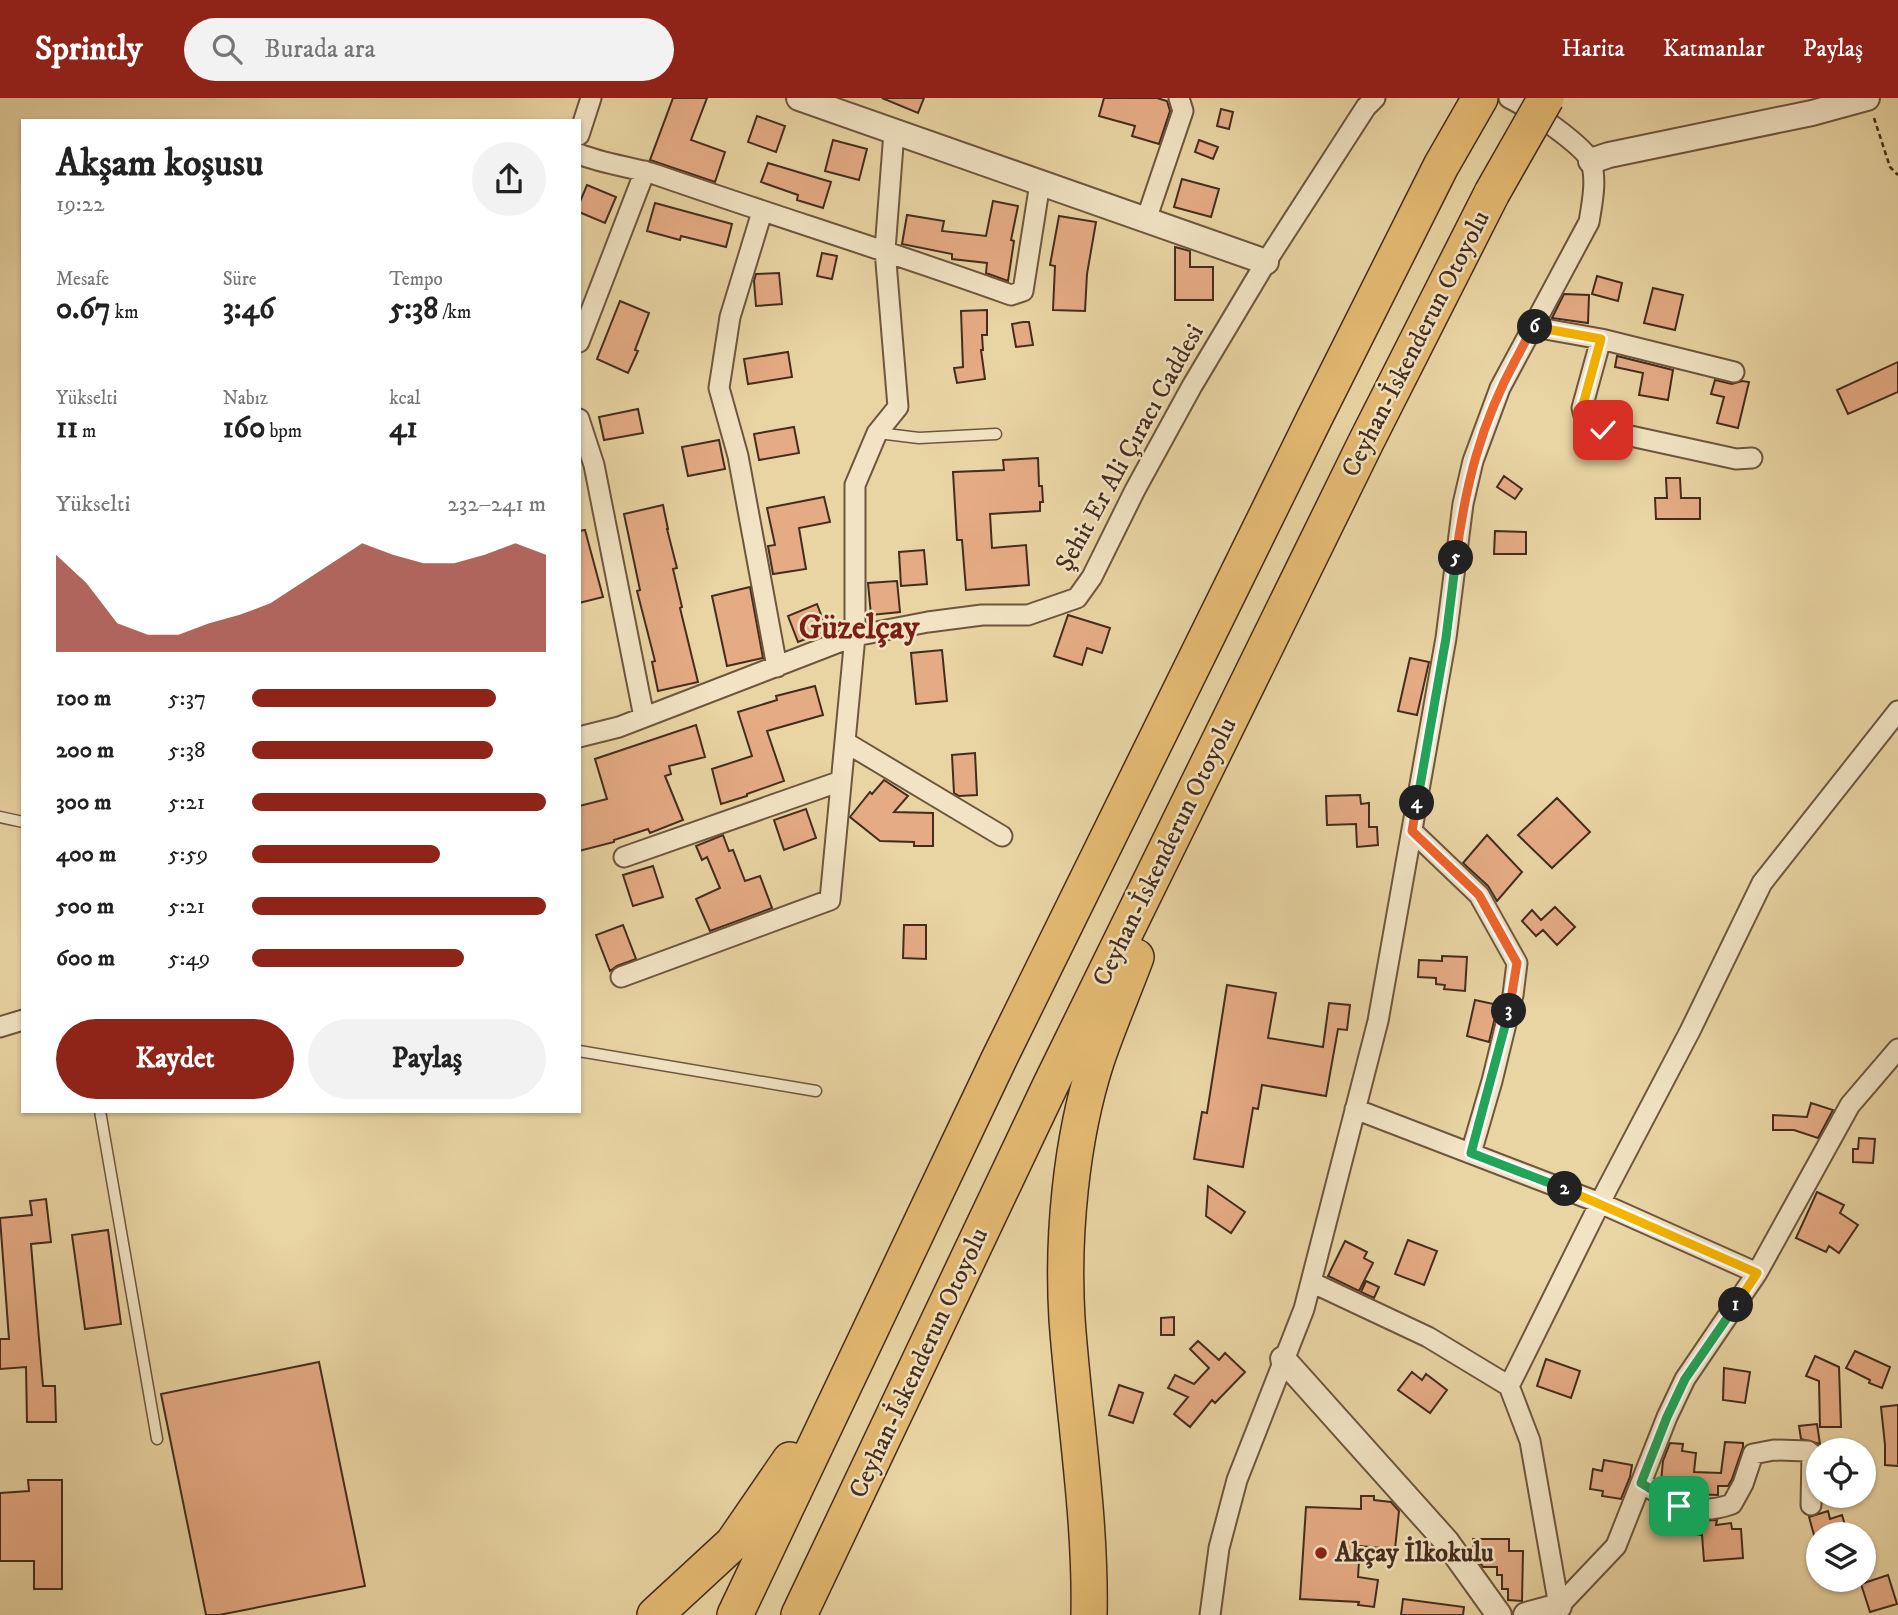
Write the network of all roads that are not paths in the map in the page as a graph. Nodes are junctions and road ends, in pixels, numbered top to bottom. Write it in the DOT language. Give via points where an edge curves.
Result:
graph roads {
  1 [pos="591,98"];
  2 [pos="799,98"];
  3 [pos="1179,98"];
  4 [pos="1480,98"];
  5 [pos="1509,98"];
  6 [pos="1546,98"];
  7 [pos="1368,101"];
  8 [pos="1869,104"];
  9 [pos="581,129"];
  10 [pos="894,131"];
  11 [pos="581,155"];
  12 [pos="1591,161"];
  13 [pos="645,171"];
  14 [pos="1040,183"];
  15 [pos="762,212"];
  16 [pos="1146,220"];
  17 [pos="884,250"];
  18 [pos="1266,262"];
  19 [pos="1534,327"];
  20 [pos="581,337"];
  21 [pos="1601,339"];
  22 [pos="1734,372"];
  23 [pos="581,425"];
  24 [pos="877,433"];
  25 [pos="996,434"];
  26 [pos="1752,458"];
  27 [pos="855,636"];
  28 [pos="777,667"];
  29 [pos="1245,688"];
  30 [pos="1898,711"];
  31 [pos="644,717"];
  32 [pos="581,736"];
  33 [pos="845,742"];
  34 [pos="842,781"];
  35 [pos="0,817"];
  36 [pos="21,822"];
  37 [pos="1412,831"];
  38 [pos="1002,836"];
  39 [pos="624,857"];
  40 [pos="621,977"];
  41 [pos="21,1021"];
  42 [pos="0,1027"];
  43 [pos="1898,1049"];
  44 [pos="581,1051"];
  45 [pos="999,1059"];
  46 [pos="816,1091"];
  47 [pos="1355,1108"];
  48 [pos="100,1113"];
  49 [pos="1471,1153"];
  50 [pos="1600,1203"];
  51 [pos="1757,1273"];
  52 [pos="1311,1282"];
  53 [pos="1283,1359"];
  54 [pos="1509,1386"];
  55 [pos="157,1439"];
  56 [pos="1806,1451"];
  57 [pos="1641,1483"];
  58 [pos="1559,1611"];
  59 [pos="655,1615"];
  60 [pos="735,1615"];
  61 [pos="800,1615"];
  62 [pos="1089,1615"];
  63 [pos="1210,1615"];
  64 [pos="1499,1615"];
  65 [pos="1526,1615"];
  1 -- 9 [label="street"];
  2 -- 10 [label="street"];
  3 -- 16 [label="street" via="1183,111"];
  4 -- 45 [label="highway" via="1315,417"];
  5 -- 12 [label="street" via="1574,142"];
  6 -- 29 [label="highway, Ceyhan-İskenderun Otoyolu, bridge" via="1492,193"];
  7 -- 18 [label="street, Şehit Er Ali Çıracı Caddesi"];
  8 -- 12 [label="street"];
  10 -- 14 [label="street"];
  10 -- 17 [label="street"];
  11 -- 13 [label="street"];
  12 -- 19 [label="street" via="1594,196 1589,222"];
  13 -- 15 [label="street"];
  13 -- 20 [label="street"];
  14 -- 16 [label="street"];
  14 -- 17 [label="street" via="1023,291 1018,294"];
  15 -- 17 [label="street"];
  15 -- 28 [label="street" via="730,317 719,388 738,456"];
  16 -- 18 [label="street"];
  17 -- 24 [label="street" via="898,407"];
  18 -- 27 [label="street, Şehit Er Ali Çıracı Caddesi" via="1192,386 1077,598 1028,615 982,615"];
  19 -- 21 [label="street"];
  19 -- 37 [label="street" via="1500,388 1473,461"];
  21 -- 22 [label="street"];
  21 -- 26 [label="street" via="1582,408 1586,422 1603,430 1722,456"];
  23 -- 31 [label="street" via="594,465"];
  24 -- 25 [label="lane" via="919,438"];
  24 -- 27 [label="street" via="855,485"];
  27 -- 28 [label="street, Şehit Er Ali Çıracı Caddesi"];
  27 -- 33 [label="street"];
  28 -- 31 [label="street, Şehit Er Ali Çıracı Caddesi"];
  29 -- 61 [label="highway, Ceyhan-İskenderun Otoyolu" via="1051,1084"];
  29 -- 62 [label="highway" via="1096,1063 1077,1140 1067,1231 1067,1317"];
  30 -- 50 [label="street" via="1762,883"];
  31 -- 32 [label="street, Şehit Er Ali Çıracı Caddesi"];
  33 -- 34 [label="street"];
  33 -- 38 [label="street"];
  34 -- 39 [label="street"];
  34 -- 40 [label="street" via="830,900"];
  35 -- 36 [label="lane"];
  37 -- 47 [label="street" via="1378,1021"];
  37 -- 49 [label="street" via="1479,895 1517,963 1513,995"];
  41 -- 42 [label="street"];
  43 -- 51 [label="street" via="1850,1105"];
  44 -- 46 [label="lane"];
  45 -- 59 [label="highway" via="792,1458 733,1543"];
  45 -- 60 [label="highway"];
  47 -- 49 [label="street"];
  47 -- 52 [label="street"];
  48 -- 55 [label="lane"];
  49 -- 50 [label="street"];
  50 -- 51 [label="street"];
  50 -- 54 [label="street"];
  51 -- 57 [label="street" via="1685,1379"];
  52 -- 53 [label="street"];
  52 -- 54 [label="street" via="1428,1337"];
  53 -- 63 [label="street" via="1237,1480 1219,1548"];
  53 -- 64 [label="street" via="1446,1541"];
  54 -- 58 [label="street" via="1530,1441"];
  56 -- 57 [label="street" via="1753,1454 1732,1504 1713,1511 1679,1506"];
  57 -- 58 [label="street" via="1616,1546"];
  58 -- 65 [label="street"];
}
